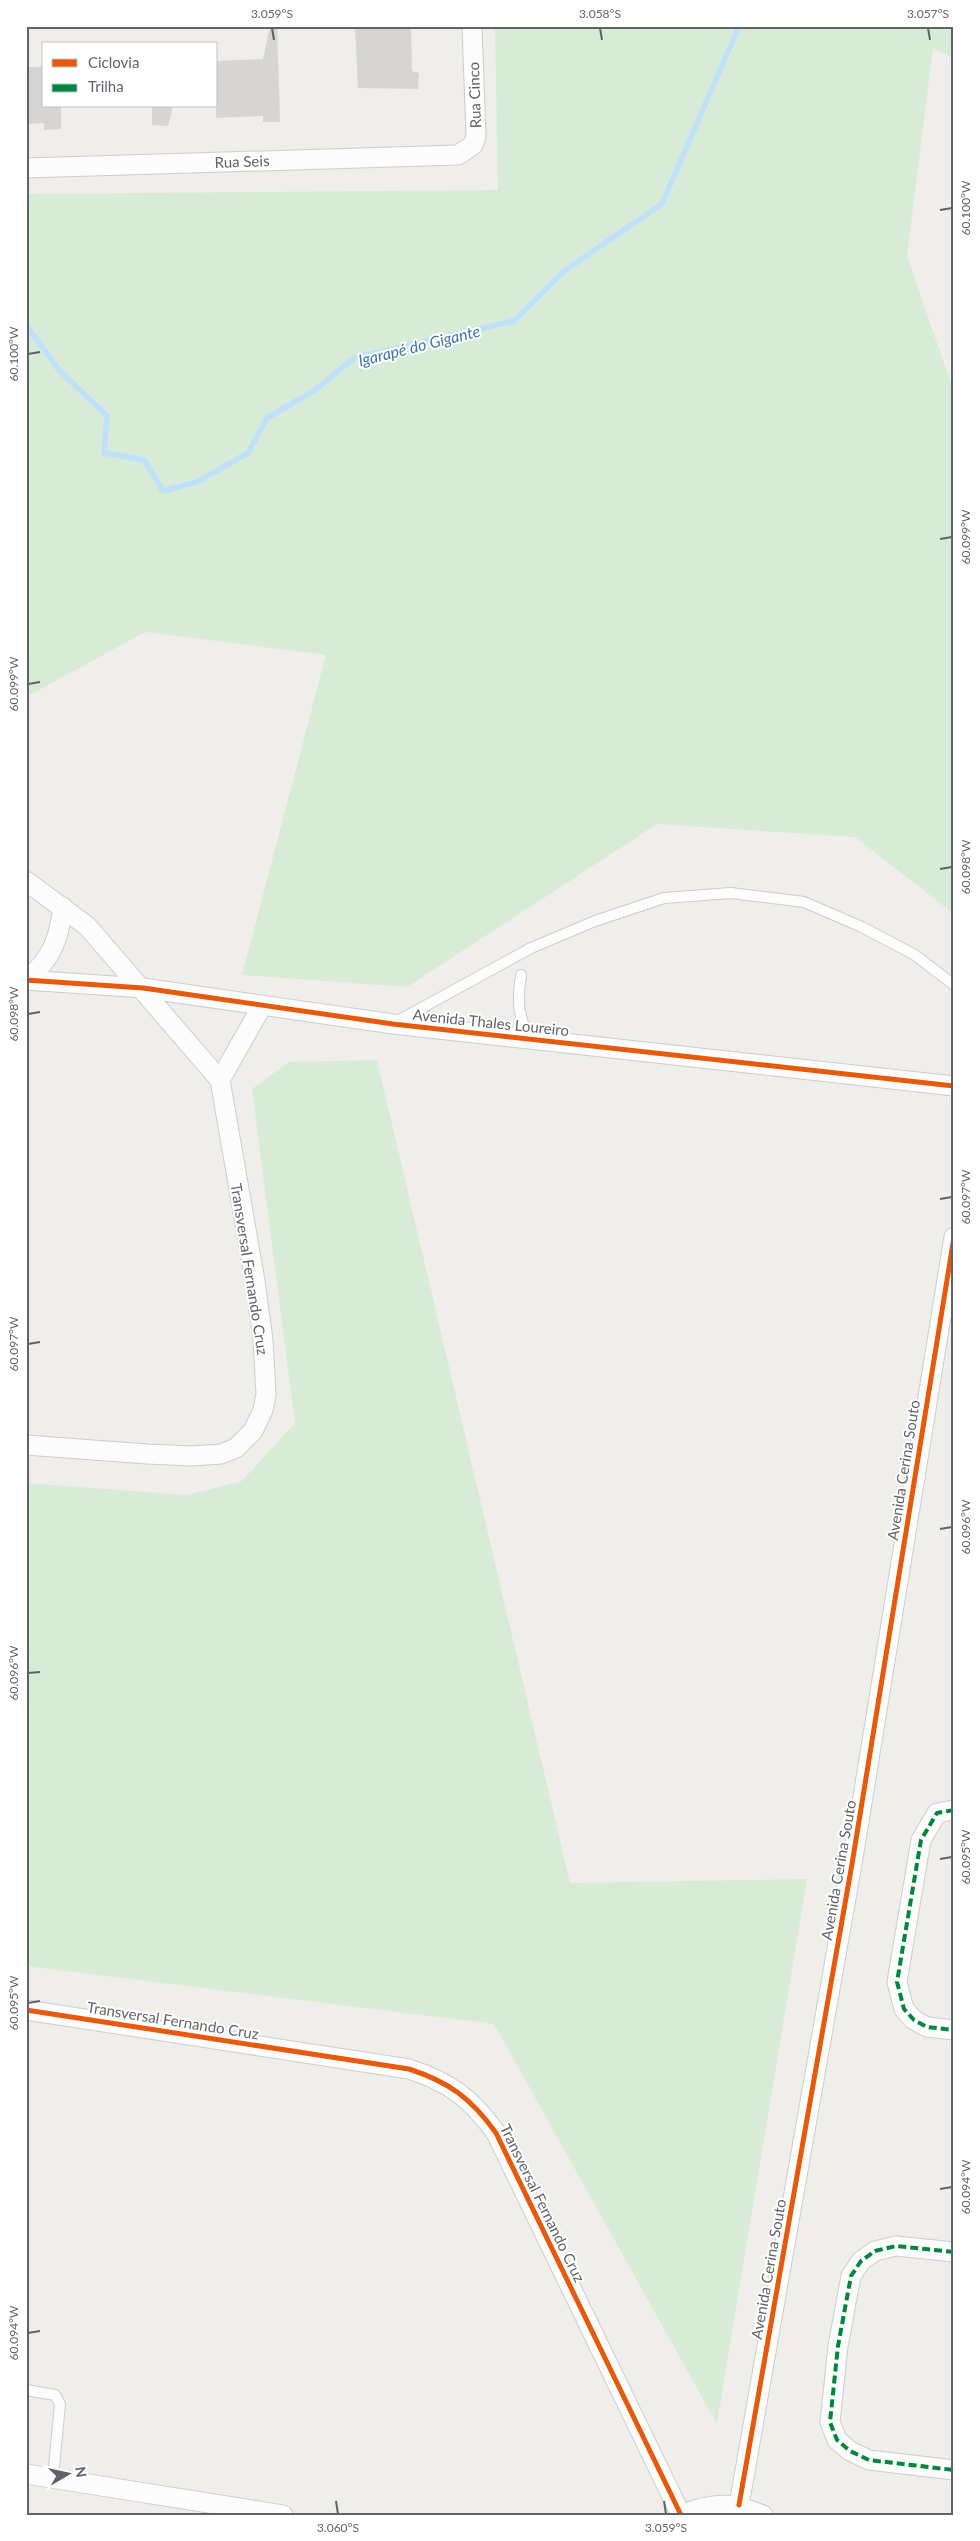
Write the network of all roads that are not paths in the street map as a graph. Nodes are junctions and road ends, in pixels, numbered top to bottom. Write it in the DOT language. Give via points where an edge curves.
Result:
graph roads {
  1 [pos="472,26"];
  2 [pos="458,155"];
  3 [pos="26,168"];
  4 [pos="26,881"];
  5 [pos="62,916"];
  6 [pos="521,975"];
  7 [pos="26,980"];
  8 [pos="954,985"];
  9 [pos="143,988"];
  10 [pos="262,1006"];
  11 [pos="393,1024"];
  12 [pos="530,1039"];
  13 [pos="220,1080"];
  14 [pos="954,1086"];
  15 [pos="954,1237"];
  16 [pos="26,1445"];
  17 [pos="954,1810"];
  18 [pos="26,2010"];
  19 [pos="954,2030"];
  20 [pos="954,2252"];
  21 [pos="26,2390"];
  22 [pos="954,2470"];
  23 [pos="26,2474"];
  24 [pos="53,2478"];
  25 [pos="739,2505"];
  26 [pos="283,2515"];
  27 [pos="681,2515"];
  28 [pos="763,2515"];
  1 -- 2 [label="street, Rua Cinco" via="476,137 474,145"];
  2 -- 3 [label="street, Rua Seis"];
  4 -- 5 [label="street"];
  5 -- 7 [label="street" via="54,947 43,966"];
  5 -- 9 [label="street" via="87,926"];
  6 -- 12 [label="lane" via="517,1001 520,1018"];
  7 -- 9 [label="street, Avenida Thales Loureiro"];
  8 -- 11 [label="lane" via="915,955 804,902 731,892 664,898 595,921 531,948"];
  9 -- 10 [label="street, Avenida Thales Loureiro"];
  9 -- 13 [label="street"];
  10 -- 11 [label="street, Avenida Thales Loureiro"];
  10 -- 13 [label="street"];
  11 -- 12 [label="street, Avenida Thales Loureiro"];
  12 -- 14 [label="street, Avenida Thales Loureiro"];
  13 -- 16 [label="street, Transversal Fernando Cruz" via="263,1340 266,1394 259,1420 236,1448 221,1454 147,1454"];
  15 -- 25 [label="street, Avenida Cerina Souto" via="850,1874"];
  17 -- 19 [label="street" via="937,1813 921,1840 897,1982 904,2009 914,2020 927,2027"];
  18 -- 27 [label="street, Transversal Fernando Cruz" via="408,2069 457,2091 479,2109 496,2133"];
  20 -- 22 [label="street" via="896,2246 875,2251 861,2262 851,2276 838,2346 830,2422 837,2440 850,2452 869,2460"];
  21 -- 24 [label="lane" via="55,2395 60,2404"];
  23 -- 24 [label="street"];
  24 -- 26 [label="street"];
  25 -- 27 [label="street" via="709,2504"];
  25 -- 28 [label="street"];
}
